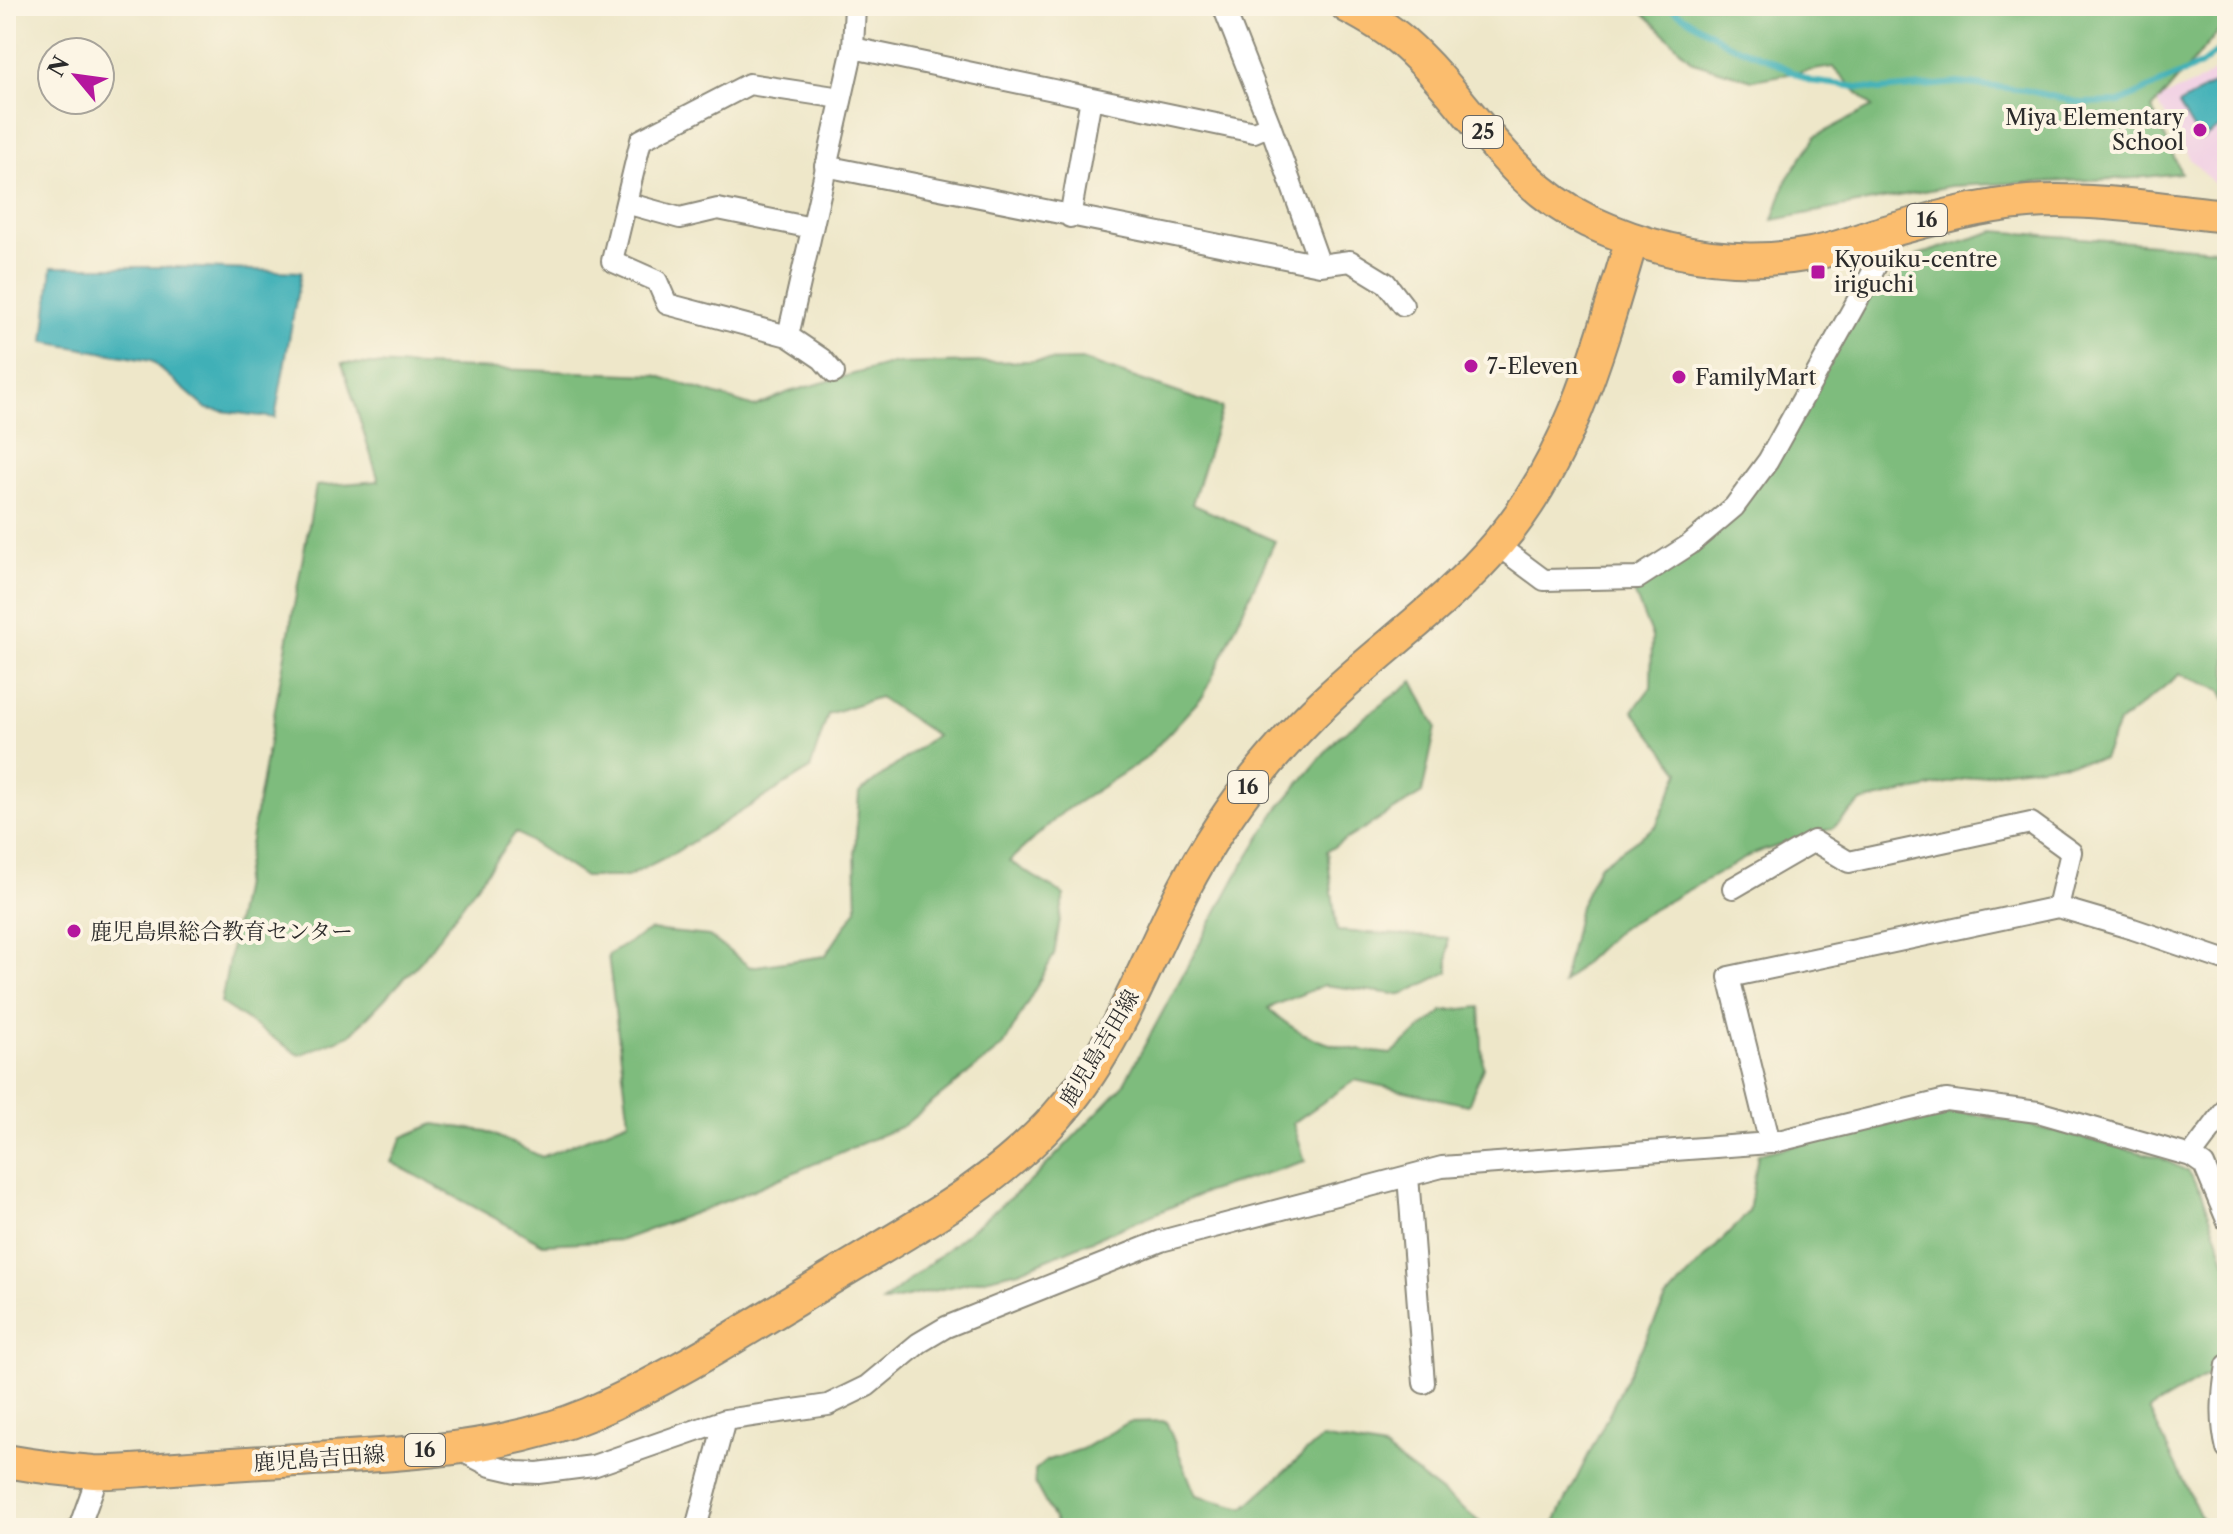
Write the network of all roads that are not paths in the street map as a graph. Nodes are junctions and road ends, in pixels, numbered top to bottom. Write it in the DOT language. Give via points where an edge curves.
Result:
graph roads {
  1 [pos="855,6"];
  2 [pos="1223,6"];
  3 [pos="1347,6"];
  4 [pos="853,48"];
  5 [pos="841,98"];
  6 [pos="1091,98"];
  7 [pos="1270,125"];
  8 [pos="825,166"];
  9 [pos="626,203"];
  10 [pos="2227,216"];
  11 [pos="1070,217"];
  12 [pos="812,228"];
  13 [pos="1894,230"];
  14 [pos="1632,239"];
  15 [pos="1320,265"];
  16 [pos="1403,305"];
  17 [pos="788,336"];
  18 [pos="834,373"];
  19 [pos="1497,545"];
  20 [pos="1733,888"];
  21 [pos="2058,907"];
  22 [pos="2227,961"];
  23 [pos="2227,1108"];
  24 [pos="1770,1143"];
  25 [pos="2191,1156"];
  26 [pos="1408,1176"];
  27 [pos="2227,1220"];
  28 [pos="2227,1365"];
  29 [pos="1424,1383"];
  30 [pos="725,1420"];
  31 [pos="455,1447"];
  32 [pos="2227,1449"];
  33 [pos="6,1461"];
  34 [pos="99,1472"];
  35 [pos="79,1528"];
  36 [pos="696,1528"];
  1 -- 4 [label="street"];
  2 -- 7 [label="street"];
  3 -- 14 [label="main road, 25" via="1403,41 1518,172 1544,194 1586,220"];
  4 -- 5 [label="street"];
  4 -- 6 [label="street"];
  5 -- 8 [label="street"];
  5 -- 9 [label="street" via="749,84 641,140"];
  6 -- 7 [label="street" via="1254,132"];
  6 -- 11 [label="street"];
  7 -- 15 [label="street"];
  8 -- 11 [label="street"];
  8 -- 12 [label="street"];
  9 -- 12 [label="street" via="680,218 718,209"];
  9 -- 17 [label="street" via="612,261 657,281 667,304"];
  10 -- 13 [label="main road, 16" via="2029,202"];
  11 -- 15 [label="street"];
  12 -- 17 [label="street"];
  13 -- 14 [label="main road, 16" via="1814,253 1765,260 1719,259"];
  13 -- 19 [label="street" via="1768,461 1734,507 1689,545 1638,578 1544,580"];
  14 -- 19 [label="main road, 鹿児島吉田線 / 16" via="1560,445 1524,510"];
  15 -- 16 [label="street" via="1350,261 1386,283"];
  17 -- 18 [label="street"];
  19 -- 31 [label="main road, 鹿児島吉田線 / 16" via="1402,637 1329,698 1253,781 1193,870 1122,1018 1085,1081 1019,1155 971,1194 658,1380 547,1428"];
  20 -- 21 [label="street" via="1814,841 1849,862 2031,823 2071,852"];
  21 -- 22 [label="street"];
  21 -- 24 [label="street" via="1729,977"];
  23 -- 25 [label="street"];
  24 -- 25 [label="street" via="1946,1100 2038,1112"];
  24 -- 26 [label="street" via="1442,1167"];
  25 -- 27 [label="street" via="2204,1165"];
  26 -- 29 [label="street"];
  26 -- 30 [label="street" via="1161,1241 946,1327 867,1386 828,1405"];
  28 -- 32 [label="street" via="2221,1397"];
  30 -- 31 [label="street" via="593,1466 538,1473 491,1466"];
  30 -- 36 [label="street"];
  31 -- 34 [label="main road, 鹿児島吉田線 / 16"];
  33 -- 34 [label="main road, 鹿児島吉田線 / 16"];
  34 -- 35 [label="street"];
}
